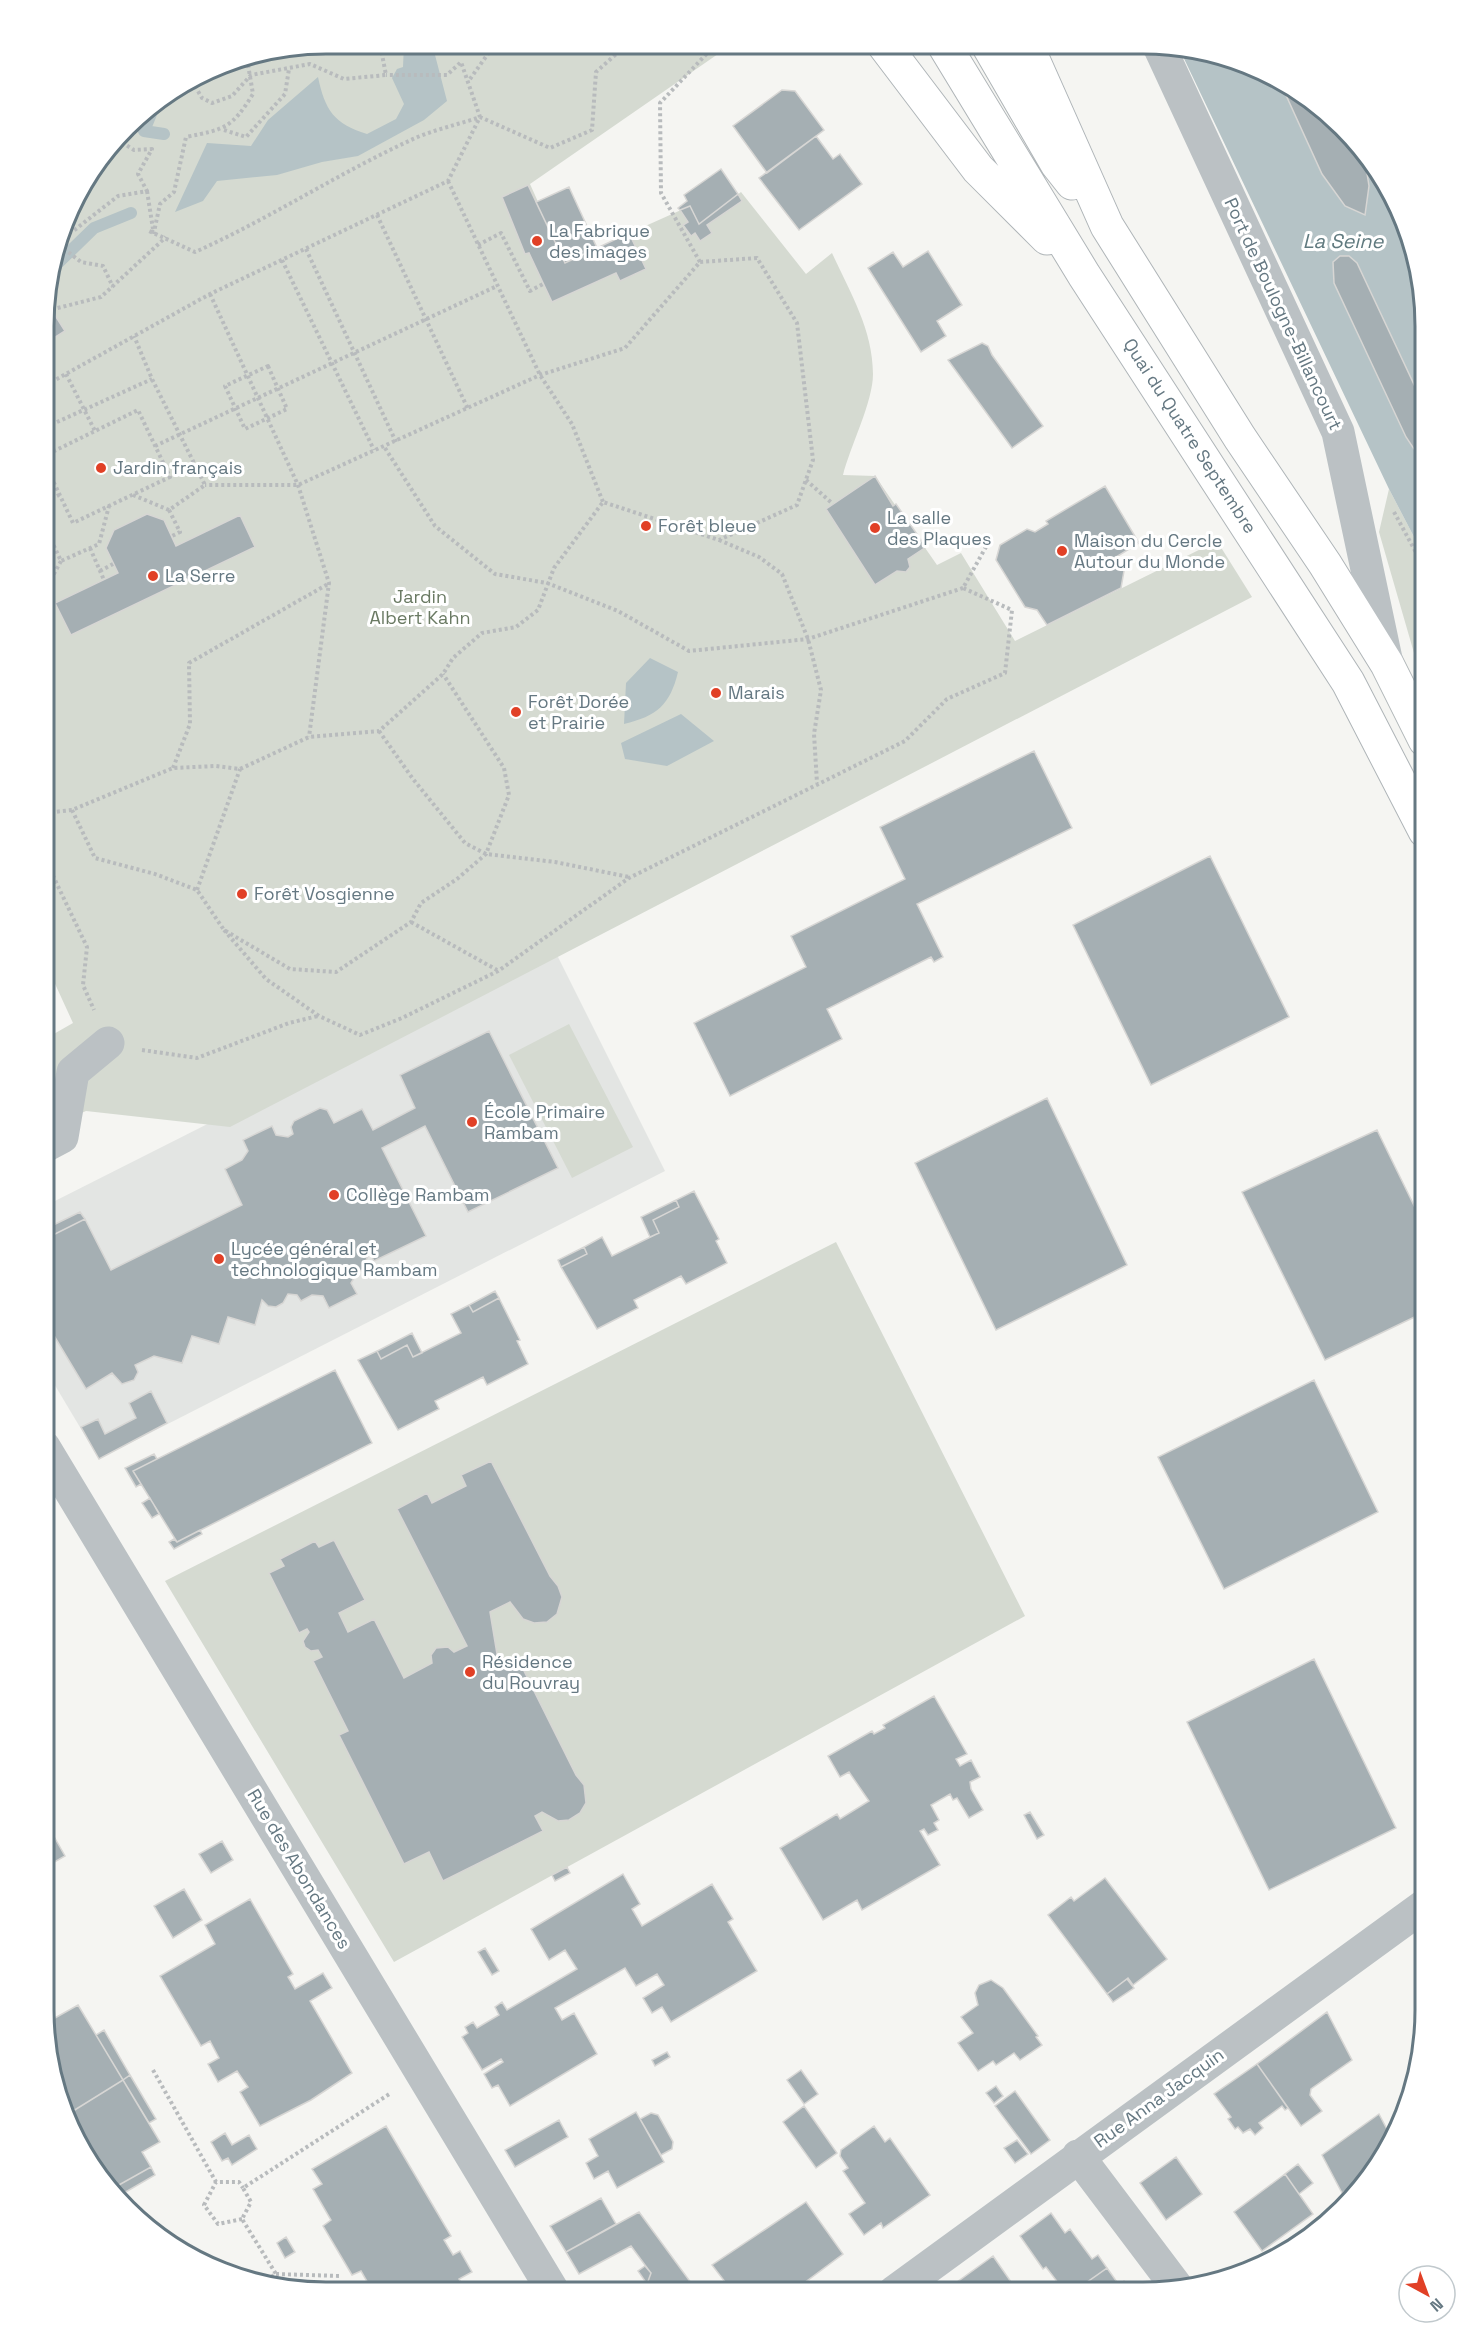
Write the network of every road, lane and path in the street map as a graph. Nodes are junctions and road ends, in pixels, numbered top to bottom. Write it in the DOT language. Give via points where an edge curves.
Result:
graph roads {
  1 [pos="383,54"];
  2 [pos="488,54"];
  3 [pos="616,54"];
  4 [pos="706,54"];
  5 [pos="891,54"];
  6 [pos="949,54"];
  7 [pos="993,54"];
  8 [pos="1031,54"];
  9 [pos="1163,55"];
  10 [pos="249,65"];
  11 [pos="290,69"];
  12 [pos="251,75"];
  13 [pos="388,75"];
  14 [pos="469,79"];
  15 [pos="196,87"];
  16 [pos="480,117"];
  17 [pos="224,129"];
  18 [pos="125,144"];
  19 [pos="448,181"];
  20 [pos="147,191"];
  21 [pos="377,215"];
  22 [pos="1107,226"];
  23 [pos="154,231"];
  24 [pos="71,232"];
  25 [pos="166,237"];
  26 [pos="478,245"];
  27 [pos="306,249"];
  28 [pos="65,250"];
  29 [pos="282,260"];
  30 [pos="700,262"];
  31 [pos="1084,275"];
  32 [pos="543,284"];
  33 [pos="496,286"];
  34 [pos="113,287"];
  35 [pos="210,294"];
  36 [pos="55,310"];
  37 [pos="425,319"];
  38 [pos="134,336"];
  39 [pos="354,352"];
  40 [pos="332,363"];
  41 [pos="66,374"];
  42 [pos="540,375"];
  43 [pos="246,376"];
  44 [pos="152,379"];
  45 [pos="54,381"];
  46 [pos="278,388"];
  47 [pos="257,398"];
  48 [pos="235,408"];
  49 [pos="84,409"];
  50 [pos="468,409"];
  51 [pos="267,418"];
  52 [pos="54,423"];
  53 [pos="95,430"];
  54 [pos="180,434"];
  55 [pos="396,442"];
  56 [pos="155,446"];
  57 [pos="384,448"];
  58 [pos="374,450"];
  59 [pos="54,451"];
  60 [pos="806,480"];
  61 [pos="54,484"];
  62 [pos="205,485"];
  63 [pos="298,485"];
  64 [pos="59,495"];
  65 [pos="133,495"];
  66 [pos="54,497"];
  67 [pos="603,502"];
  68 [pos="832,504"];
  69 [pos="108,506"];
  70 [pos="169,510"];
  71 [pos="172,536"];
  72 [pos="719,540"];
  73 [pos="987,544"];
  74 [pos="54,546"];
  75 [pos="90,548"];
  76 [pos="61,561"];
  77 [pos="113,564"];
  78 [pos="100,571"];
  79 [pos="54,574"];
  80 [pos="104,580"];
  81 [pos="329,583"];
  82 [pos="547,583"];
  83 [pos="963,588"];
  84 [pos="808,639"];
  85 [pos="1387,664"];
  86 [pos="443,674"];
  87 [pos="1415,720"];
  88 [pos="379,731"];
  89 [pos="309,737"];
  90 [pos="173,768"];
  91 [pos="240,769"];
  92 [pos="817,783"];
  93 [pos="72,810"];
  94 [pos="54,812"];
  95 [pos="1415,812"];
  96 [pos="486,854"];
  97 [pos="54,878"];
  98 [pos="629,878"];
  99 [pos="196,890"];
  100 [pos="411,922"];
  101 [pos="224,930"];
  102 [pos="498,971"];
  103 [pos="319,1016"];
  104 [pos="108,1043"];
  105 [pos="54,1141"];
  106 [pos="54,1463"];
  107 [pos="1415,1912"];
  108 [pos="153,2070"];
  109 [pos="422,2073"];
  110 [pos="1078,2156"];
  111 [pos="216,2182"];
  112 [pos="243,2188"];
  113 [pos="242,2219"];
  114 [pos="276,2274"];
  115 [pos="340,2276"];
  116 [pos="272,2277"];
  117 [pos="1172,2280"];
  118 [pos="548,2282"];
  119 [pos="908,2282"];
  1 -- 13 [label="path"];
  2 -- 14 [label="path"];
  3 -- 16 [label="path" via="596,72 592,130 550,148"];
  4 -- 30 [label="path" via="660,103 661,193"];
  5 -- 31 [label="main road" via="978,169"];
  6 -- 31 [label="main road, Quai du Quatre Septembre"];
  7 -- 22 [label="main road" via="1057,164"];
  8 -- 22 [label="main road"];
  9 -- 85 [label="street, Port de Boulogne-Billancourt" via="1338,432"];
  10 -- 12 [label="path"];
  11 -- 12 [label="path"];
  11 -- 13 [label="path" via="310,64 344,78"];
  11 -- 17 [label="path" via="285,94 246,137"];
  12 -- 15 [label="path" via="232,96 212,103 202,98"];
  12 -- 17 [label="path" via="253,94 240,115"];
  13 -- 14 [label="path" via="447,75 461,62"];
  14 -- 16 [label="path"];
  16 -- 19 [label="path"];
  16 -- 25 [label="path" via="413,139 195,252"];
  17 -- 23 [label="path" via="186,137 174,192 160,204"];
  18 -- 20 [label="path" via="134,150 152,149 138,174"];
  19 -- 21 [label="path"];
  19 -- 26 [label="path"];
  20 -- 23 [label="path"];
  20 -- 24 [label="path" via="118,196"];
  21 -- 27 [label="path"];
  21 -- 37 [label="path"];
  22 -- 85 [label="main road"];
  23 -- 25 [label="path" via="149,231"];
  25 -- 34 [label="path"];
  26 -- 32 [label="path" via="501,233 530,291"];
  26 -- 33 [label="path"];
  27 -- 29 [label="path"];
  27 -- 39 [label="path"];
  28 -- 34 [label="path" via="81,262 103,266"];
  29 -- 35 [label="path"];
  29 -- 40 [label="path"];
  30 -- 42 [label="path" via="625,348"];
  30 -- 60 [label="path" via="757,258 797,323 813,459"];
  31 -- 95 [label="main road, Quai du Quatre Septembre" via="1337,664"];
  33 -- 37 [label="path"];
  33 -- 42 [label="path"];
  34 -- 36 [label="path" via="101,297"];
  35 -- 38 [label="path"];
  35 -- 43 [label="path"];
  37 -- 39 [label="path"];
  37 -- 50 [label="path"];
  38 -- 41 [label="path"];
  38 -- 44 [label="path"];
  39 -- 40 [label="path"];
  39 -- 55 [label="path"];
  40 -- 46 [label="path"];
  40 -- 58 [label="path"];
  41 -- 45 [label="path"];
  41 -- 49 [label="path"];
  42 -- 50 [label="path"];
  42 -- 67 [label="path" via="572,424"];
  43 -- 46 [label="path" via="268,366"];
  43 -- 47 [label="path"];
  43 -- 48 [label="path" via="225,386"];
  44 -- 49 [label="path"];
  44 -- 54 [label="path"];
  46 -- 47 [label="path"];
  46 -- 51 [label="path" via="287,409"];
  47 -- 48 [label="path"];
  47 -- 51 [label="path"];
  48 -- 51 [label="path" via="245,429"];
  48 -- 54 [label="path"];
  49 -- 52 [label="path"];
  49 -- 53 [label="path"];
  50 -- 55 [label="path"];
  51 -- 63 [label="path"];
  53 -- 56 [label="path" via="138,410"];
  53 -- 59 [label="path"];
  54 -- 56 [label="path"];
  54 -- 62 [label="path"];
  55 -- 57 [label="path"];
  56 -- 65 [label="path" via="170,477"];
  57 -- 58 [label="path"];
  57 -- 82 [label="path" via="435,526 495,574"];
  58 -- 63 [label="path"];
  60 -- 68 [label="path"];
  60 -- 72 [label="path" via="797,505"];
  61 -- 64 [label="path"];
  62 -- 63 [label="path"];
  62 -- 70 [label="path"];
  63 -- 81 [label="path"];
  64 -- 66 [label="path"];
  64 -- 69 [label="path" via="73,523"];
  65 -- 69 [label="path"];
  65 -- 70 [label="path"];
  67 -- 72 [label="path"];
  67 -- 82 [label="path"];
  69 -- 75 [label="path" via="99,544"];
  70 -- 71 [label="path" via="180,532"];
  72 -- 84 [label="path" via="759,557 782,574"];
  73 -- 83 [label="path"];
  74 -- 76 [label="path"];
  75 -- 76 [label="path"];
  75 -- 78 [label="path"];
  76 -- 79 [label="path"];
  77 -- 78 [label="path"];
  78 -- 80 [label="path"];
  81 -- 89 [label="path"];
  81 -- 90 [label="path" via="189,663 190,724"];
  82 -- 84 [label="path" via="618,611 689,651"];
  82 -- 86 [label="path" via="538,610 516,627 482,633 453,658"];
  83 -- 84 [label="path"];
  83 -- 92 [label="path" via="1012,610 1005,673 947,699 905,741"];
  84 -- 92 [label="path" via="821,690 814,734"];
  85 -- 87 [label="main road"];
  86 -- 88 [label="path"];
  86 -- 96 [label="path" via="504,768 508,795"];
  88 -- 89 [label="path"];
  88 -- 96 [label="path" via="465,843"];
  89 -- 91 [label="path"];
  90 -- 91 [label="path"];
  90 -- 93 [label="path"];
  91 -- 99 [label="path"];
  92 -- 98 [label="path"];
  93 -- 94 [label="path"];
  93 -- 99 [label="path" via="94,858"];
  96 -- 98 [label="path" via="555,862"];
  96 -- 100 [label="path" via="421,903"];
  97 -- 104 [label="path" via="87,947 83,985"];
  98 -- 102 [label="path"];
  99 -- 101 [label="path"];
  100 -- 101 [label="path" via="336,972 290,969"];
  100 -- 102 [label="path"];
  101 -- 103 [label="path" via="266,980"];
  102 -- 103 [label="path" via="360,1035"];
  103 -- 104 [label="path" via="289,1023 197,1058"];
  104 -- 105 [label="street" via="73,1072 62,1137"];
  106 -- 109 [label="street, Rue des Abondances"];
  107 -- 110 [label="street, Rue Anna Jacquin"];
  108 -- 111 [label="path"];
  109 -- 112 [label="path"];
  109 -- 118 [label="street, Rue des Abondances"];
  110 -- 117 [label="street"];
  110 -- 119 [label="street, Rue Anna Jacquin"];
  111 -- 112 [label="path" via="239,2182"];
  111 -- 113 [label="path" via="204,2205 218,2224"];
  112 -- 113 [label="path" via="251,2202"];
  113 -- 114 [label="path"];
  114 -- 115 [label="path"];
  114 -- 116 [label="path"];
}
